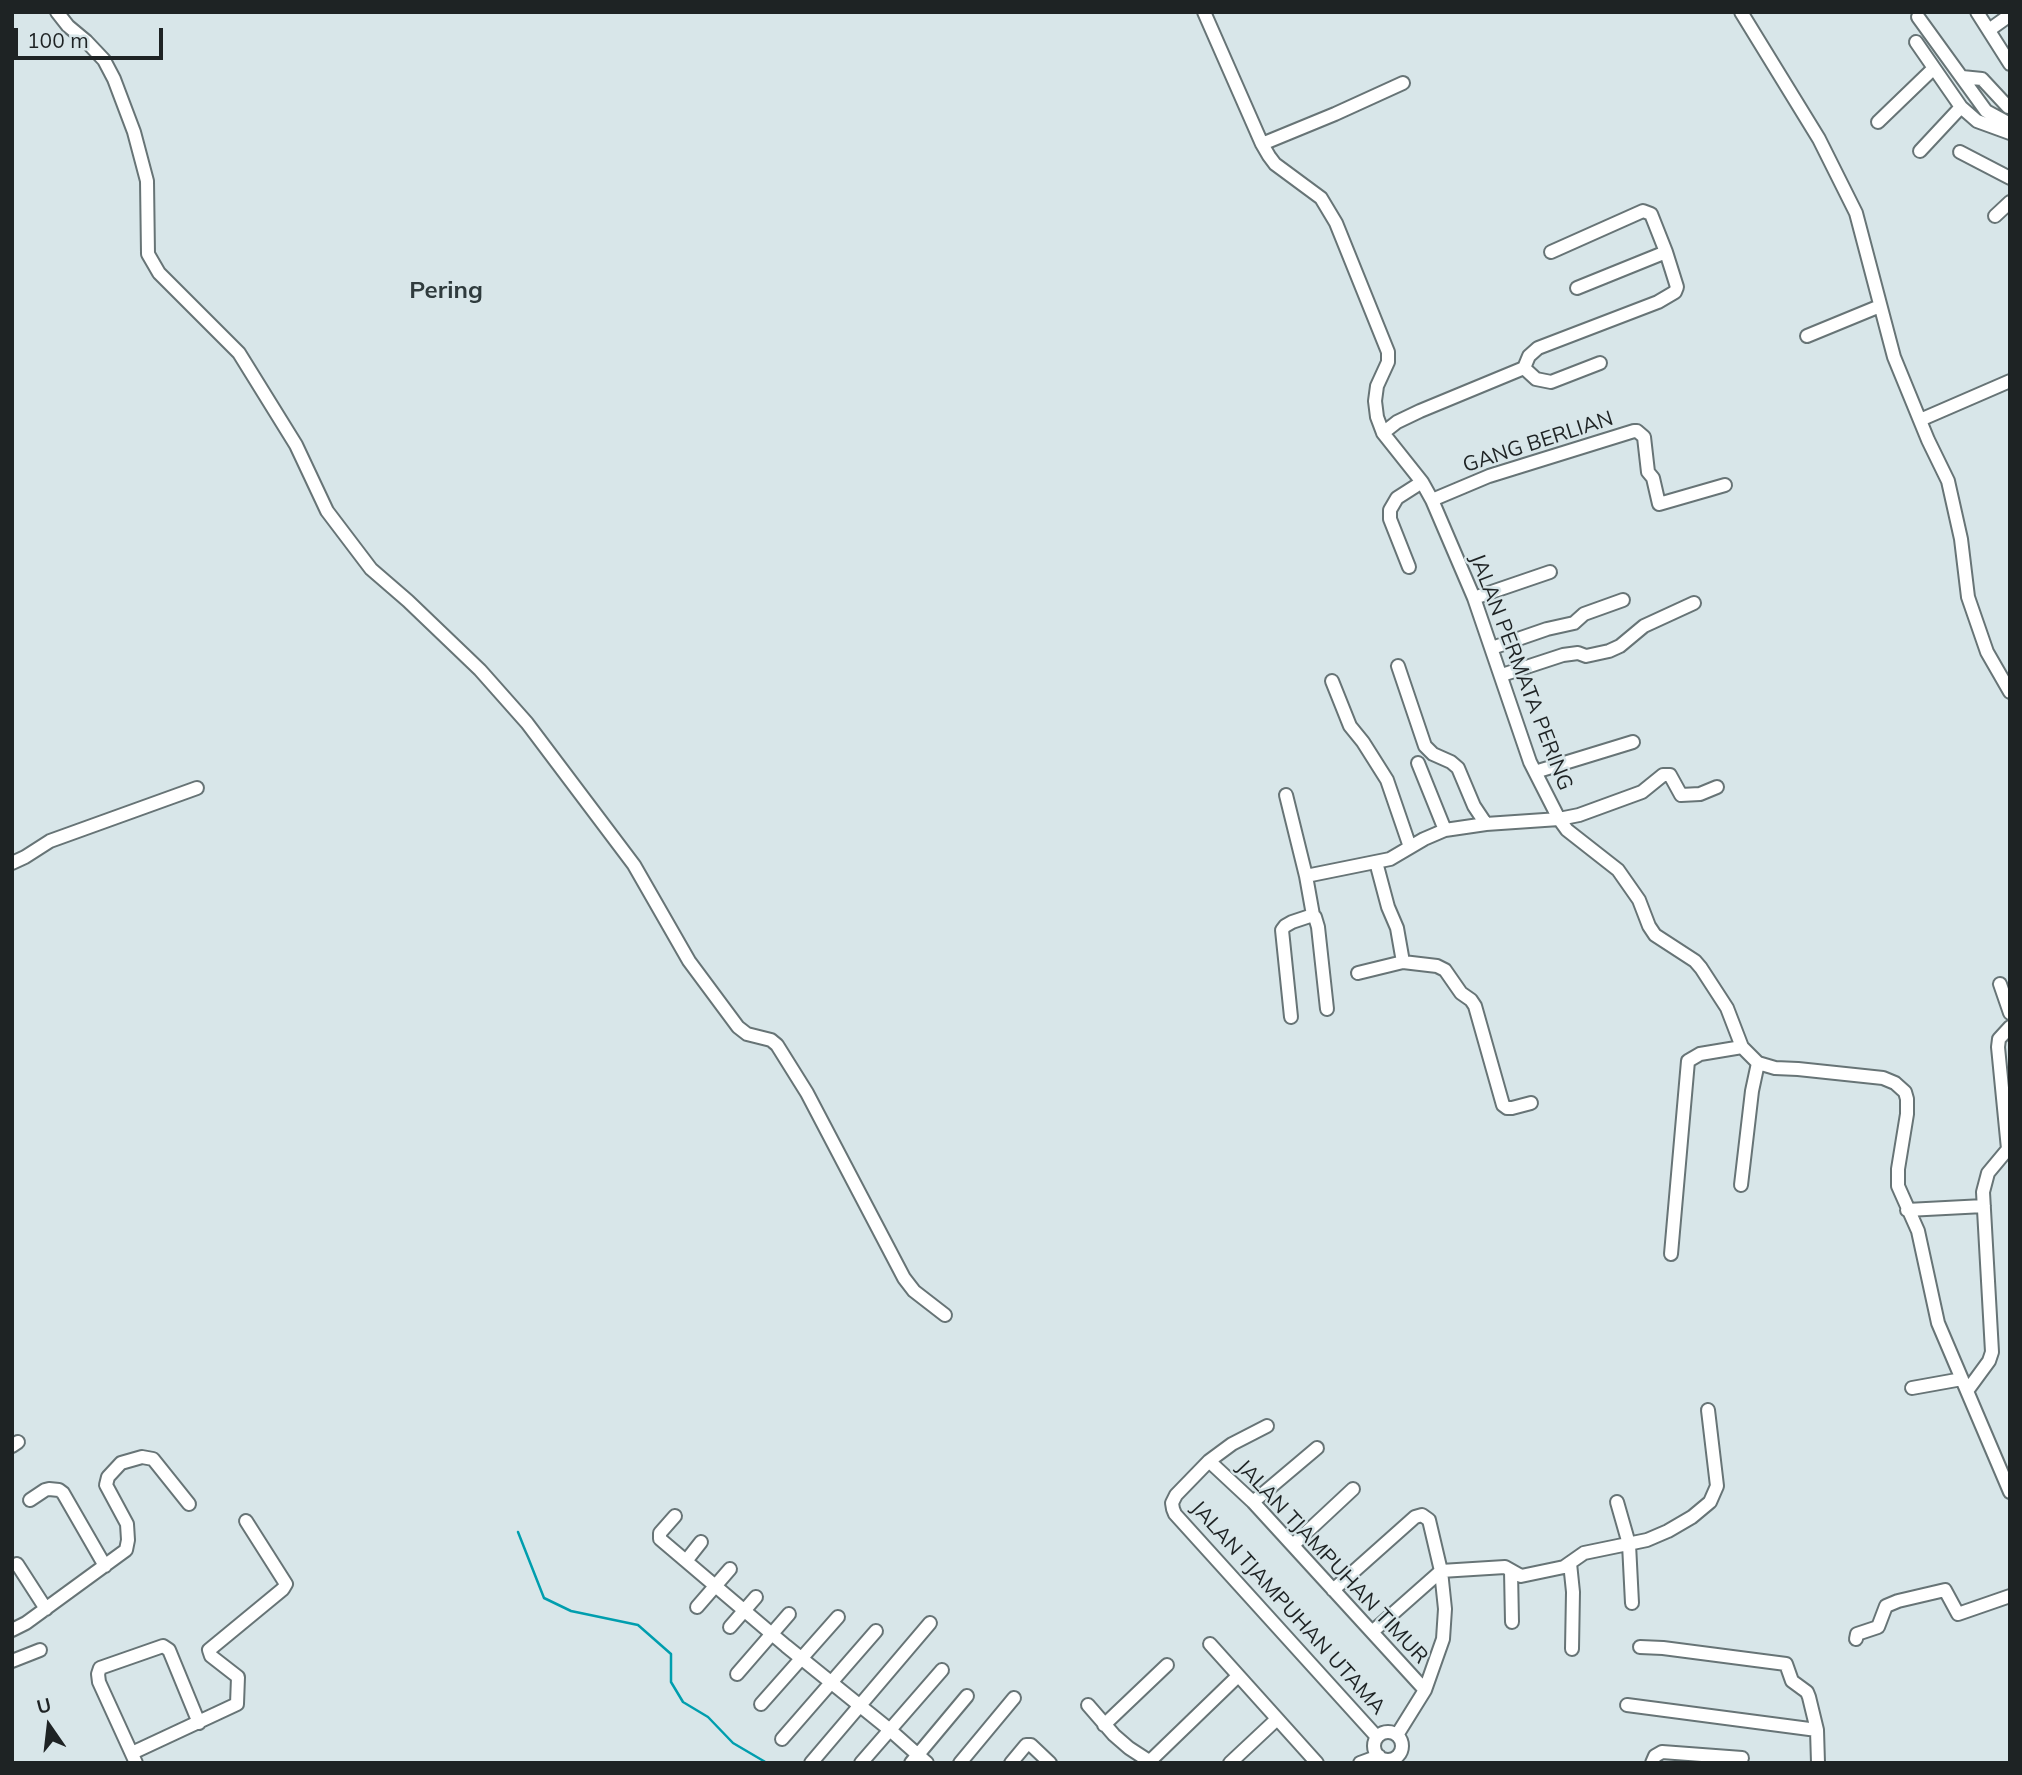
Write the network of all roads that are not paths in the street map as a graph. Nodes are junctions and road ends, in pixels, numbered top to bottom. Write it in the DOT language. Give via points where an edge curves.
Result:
graph roads {
  1 [pos="57,12"];
  2 [pos="1204,12"];
  3 [pos="1741,12"];
  4 [pos="1977,12"];
  5 [pos="2010,15"];
  6 [pos="1918,17"];
  7 [pos="1989,30"];
  8 [pos="1916,42"];
  9 [pos="2010,64"];
  10 [pos="1934,68"];
  11 [pos="1962,77"];
  12 [pos="1403,83"];
  13 [pos="1961,107"];
  14 [pos="2010,107"];
  15 [pos="1878,121"];
  16 [pos="2010,124"];
  17 [pos="2010,133"];
  18 [pos="1262,144"];
  19 [pos="1920,151"];
  20 [pos="1960,152"];
  21 [pos="2010,178"];
  22 [pos="2010,202"];
  23 [pos="1995,216"];
  24 [pos="1551,252"];
  25 [pos="1666,252"];
  26 [pos="1577,288"];
  27 [pos="1881,306"];
  28 [pos="1807,336"];
  29 [pos="1600,363"];
  30 [pos="1524,368"];
  31 [pos="2010,381"];
  32 [pos="1920,420"];
  33 [pos="1383,433"];
  34 [pos="1422,482"];
  35 [pos="1725,485"];
  36 [pos="1432,500"];
  37 [pos="1409,567"];
  38 [pos="1550,572"];
  39 [pos="1474,598"];
  40 [pos="1623,600"];
  41 [pos="1695,603"];
  42 [pos="1492,648"];
  43 [pos="1398,666"];
  44 [pos="1502,675"];
  45 [pos="1332,681"];
  46 [pos="2010,692"];
  47 [pos="1633,742"];
  48 [pos="1418,763"];
  49 [pos="1535,772"];
  50 [pos="1717,787"];
  51 [pos="197,788"];
  52 [pos="1286,795"];
  53 [pos="1559,819"];
  54 [pos="1486,824"];
  55 [pos="1445,830"];
  56 [pos="1410,847"];
  57 [pos="1376,862"];
  58 [pos="12,863"];
  59 [pos="1306,876"];
  60 [pos="1313,915"];
  61 [pos="1403,962"];
  62 [pos="1358,973"];
  63 [pos="2000,984"];
  64 [pos="1327,1009"];
  65 [pos="2010,1013"];
  66 [pos="1291,1017"];
  67 [pos="2010,1027"];
  68 [pos="1742,1047"];
  69 [pos="1758,1063"];
  70 [pos="1531,1103"];
  71 [pos="1741,1185"];
  72 [pos="1984,1206"];
  73 [pos="1907,1210"];
  74 [pos="1671,1254"];
  75 [pos="945,1315"];
  76 [pos="1965,1385"];
  77 [pos="1912,1388"];
  78 [pos="1708,1410"];
  79 [pos="1267,1426"];
  80 [pos="1317,1448"];
  81 [pos="1209,1461"];
  82 [pos="2008,1484"];
  83 [pos="1353,1489"];
  84 [pos="30,1500"];
  85 [pos="1253,1502"];
  86 [pos="1617,1502"];
  87 [pos="189,1504"];
  88 [pos="675,1516"];
  89 [pos="246,1521"];
  90 [pos="701,1542"];
  91 [pos="1629,1544"];
  92 [pos="1293,1545"];
  93 [pos="687,1561"];
  94 [pos="1570,1563"];
  95 [pos="17,1564"];
  96 [pos="105,1566"];
  97 [pos="730,1569"];
  98 [pos="1441,1571"];
  99 [pos="1511,1571"];
  100 [pos="716,1586"];
  101 [pos="1333,1590"];
  102 [pos="2010,1596"];
  103 [pos="756,1597"];
  104 [pos="1632,1603"];
  105 [pos="698,1607"];
  106 [pos="46,1609"];
  107 [pos="745,1610"];
  108 [pos="789,1614"];
  109 [pos="838,1617"];
  110 [pos="1512,1622"];
  111 [pos="930,1623"];
  112 [pos="730,1627"];
  113 [pos="12,1630"];
  114 [pos="876,1631"];
  115 [pos="1372,1632"];
  116 [pos="772,1634"];
  117 [pos="1856,1639"];
  118 [pos="1210,1644"];
  119 [pos="1640,1647"];
  120 [pos="1572,1649"];
  121 [pos="40,1650"];
  122 [pos="801,1658"];
  123 [pos="12,1661"];
  124 [pos="1167,1665"];
  125 [pos="942,1670"];
  126 [pos="737,1674"];
  127 [pos="1238,1676"];
  128 [pos="832,1683"];
  129 [pos="1426,1690"];
  130 [pos="967,1696"];
  131 [pos="1014,1699"];
  132 [pos="761,1704"];
  133 [pos="861,1705"];
  134 [pos="1088,1705"];
  135 [pos="1627,1705"];
  136 [pos="1277,1718"];
  137 [pos="199,1723"];
  138 [pos="1104,1726"];
  139 [pos="890,1730"];
  140 [pos="1817,1730"];
  141 [pos="1397,1735"];
  142 [pos="1377,1737"];
  143 [pos="782,1739"];
  144 [pos="1379,1756"];
  145 [pos="134,1758"];
  146 [pos="1656,1758"];
  147 [pos="1742,1758"];
  148 [pos="1402,1759"];
  149 [pos="919,1760"];
  150 [pos="1150,1762"];
  151 [pos="811,1763"];
  152 [pos="861,1763"];
  153 [pos="960,1763"];
  154 [pos="1011,1763"];
  155 [pos="1050,1763"];
  156 [pos="1230,1763"];
  157 [pos="1317,1763"];
  158 [pos="1360,1763"];
  159 [pos="1818,1763"];
  1 -- 75 [label="street" via="104,60 114,79 146,181 148,254 159,273 239,353 296,445 327,510 371,569 480,670 527,723 634,865 689,961 738,1027 777,1045 904,1278"];
  2 -- 18 [label="street, JALAN PERMATA PERING"];
  3 -- 27 [label="street" via="1819,139 1856,213"];
  4 -- 7 [label="street"];
  5 -- 7 [label="street"];
  6 -- 11 [label="street"];
  7 -- 9 [label="street"];
  8 -- 10 [label="street"];
  10 -- 13 [label="street"];
  10 -- 15 [label="street"];
  11 -- 14 [label="street" via="1982,79"];
  11 -- 16 [label="street" via="1986,111"];
  12 -- 18 [label="street"];
  13 -- 17 [label="street" via="1978,121"];
  13 -- 19 [label="street"];
  18 -- 33 [label="street, JALAN PERMATA PERING" via="1275,164 1321,198 1336,223 1388,352 1375,401"];
  20 -- 21 [label="street"];
  22 -- 23 [label="street"];
  24 -- 25 [label="street" via="1643,211 1651,214"];
  25 -- 26 [label="street"];
  25 -- 30 [label="street" via="1675,292 1538,348 1528,356"];
  27 -- 28 [label="street"];
  27 -- 32 [label="street" via="1894,358"];
  29 -- 30 [label="street" via="1551,382 1536,379"];
  30 -- 33 [label="street" via="1420,411"];
  31 -- 32 [label="street"];
  32 -- 46 [label="street" via="1948,481 1968,597 1987,652"];
  33 -- 34 [label="street, JALAN PERMATA PERING"];
  34 -- 36 [label="street, JALAN PERMATA PERING"];
  34 -- 37 [label="street" via="1397,498 1390,510"];
  35 -- 36 [label="street, GANG BERLIAN" via="1659,504 1648,472 1644,438 1634,431 1489,476"];
  36 -- 39 [label="street, JALAN PERMATA PERING"];
  38 -- 39 [label="street"];
  39 -- 42 [label="street, JALAN PERMATA PERING"];
  40 -- 42 [label="street" via="1574,622"];
  41 -- 44 [label="street" via="1644,626 1609,651 1563,655"];
  42 -- 44 [label="street, JALAN PERMATA PERING"];
  43 -- 54 [label="street" via="1425,746 1458,768"];
  44 -- 49 [label="street, JALAN PERMATA PERING"];
  45 -- 56 [label="street" via="1349,726 1387,780"];
  47 -- 49 [label="street"];
  48 -- 55 [label="street"];
  49 -- 53 [label="street, JALAN PERMATA PERING"];
  50 -- 53 [label="street" via="1681,795 1670,775 1663,775 1632,796"];
  51 -- 58 [label="street" via="50,841"];
  52 -- 59 [label="street"];
  53 -- 54 [label="street"];
  53 -- 68 [label="street, JALAN PERMATA PERING" via="1618,870 1655,935 1701,968 1727,1008"];
  54 -- 55 [label="street"];
  55 -- 56 [label="street"];
  56 -- 57 [label="street"];
  57 -- 59 [label="street"];
  57 -- 61 [label="street"];
  59 -- 60 [label="street"];
  60 -- 64 [label="street"];
  60 -- 66 [label="street" via="1282,930"];
  61 -- 62 [label="street"];
  61 -- 70 [label="street" via="1437,966 1449,973 1475,1006 1503,1105 1512,1108"];
  63 -- 65 [label="street"];
  67 -- 72 [label="street" via="1999,1038 1998,1047 2008,1146 1988,1173"];
  68 -- 69 [label="street, JALAN PERMATA PERING"];
  68 -- 74 [label="street" via="1700,1054 1688,1061"];
  69 -- 71 [label="street"];
  69 -- 73 [label="street" via="1883,1078 1902,1087 1907,1114 1898,1186"];
  72 -- 73 [label="street"];
  72 -- 76 [label="street" via="1993,1345 1989,1361"];
  73 -- 76 [label="street" via="1918,1231 1938,1323"];
  76 -- 77 [label="street"];
  76 -- 82 [label="street"];
  78 -- 91 [label="street" via="1716,1492 1692,1517"];
  79 -- 81 [label="street"];
  80 -- 85 [label="street"];
  81 -- 85 [label="street, JALAN TJAMPUHAN TIMUR"];
  81 -- 142 [label="street, JALAN TJAMPUHAN UTAMA" via="1176,1495 1172,1503 1175,1514"];
  83 -- 92 [label="street"];
  84 -- 96 [label="street" via="49,1489 63,1493"];
  85 -- 92 [label="street, JALAN TJAMPUHAN TIMUR"];
  86 -- 91 [label="street"];
  87 -- 96 [label="street" via="153,1459 121,1463 106,1485 127,1524 128,1547"];
  88 -- 93 [label="street" via="659,1536"];
  89 -- 137 [label="street" via="286,1585 210,1647 209,1654 238,1677 238,1700 235,1706"];
  90 -- 93 [label="street"];
  91 -- 94 [label="street" via="1584,1553"];
  91 -- 104 [label="street"];
  92 -- 101 [label="street, JALAN TJAMPUHAN TIMUR"];
  93 -- 100 [label="street"];
  94 -- 99 [label="street" via="1521,1576"];
  94 -- 120 [label="street"];
  95 -- 106 [label="street"];
  96 -- 106 [label="street"];
  97 -- 100 [label="street"];
  98 -- 99 [label="street" via="1495,1567"];
  98 -- 101 [label="street" via="1429,1520 1422,1515"];
  98 -- 115 [label="street"];
  98 -- 129 [label="street" via="1446,1609 1443,1639"];
  99 -- 110 [label="street"];
  100 -- 105 [label="street"];
  100 -- 107 [label="street"];
  101 -- 115 [label="street, JALAN TJAMPUHAN TIMUR"];
  102 -- 117 [label="street" via="1958,1614 1945,1590 1898,1601 1886,1606 1878,1627 1857,1634"];
  103 -- 107 [label="street"];
  106 -- 113 [label="street"];
  107 -- 112 [label="street"];
  107 -- 116 [label="street"];
  108 -- 116 [label="street"];
  109 -- 122 [label="street"];
  111 -- 133 [label="street"];
  114 -- 128 [label="street"];
  115 -- 129 [label="street, JALAN TJAMPUHAN TIMUR"];
  116 -- 122 [label="street"];
  116 -- 126 [label="street"];
  118 -- 127 [label="street"];
  119 -- 140 [label="street" via="1786,1664 1792,1681 1810,1697"];
  121 -- 123 [label="street"];
  122 -- 128 [label="street"];
  122 -- 132 [label="street"];
  124 -- 138 [label="street"];
  125 -- 139 [label="street"];
  127 -- 136 [label="street"];
  127 -- 150 [label="street"];
  128 -- 133 [label="street"];
  128 -- 143 [label="street"];
  129 -- 141 [label="street"];
  130 -- 149 [label="street"];
  131 -- 153 [label="street"];
  133 -- 139 [label="street"];
  133 -- 151 [label="street"];
  134 -- 138 [label="street"];
  135 -- 140 [label="street"];
  136 -- 156 [label="street"];
  136 -- 157 [label="street"];
  137 -- 145 [label="street"];
  137 -- 145 [label="street" via="169,1650 163,1646 100,1668 99,1682"];
  138 -- 150 [label="street"];
  139 -- 149 [label="street"];
  139 -- 152 [label="street"];
  140 -- 159 [label="street"];
  141 -- 142 [label="street" via="1387,1732"];
  141 -- 148 [label="street"];
  142 -- 144 [label="street" via="1374,1747"];
  144 -- 148 [label="street"];
  144 -- 158 [label="street"];
  146 -- 147 [label="street" via="1665,1752"];
  154 -- 155 [label="street" via="1026,1745"];
}
